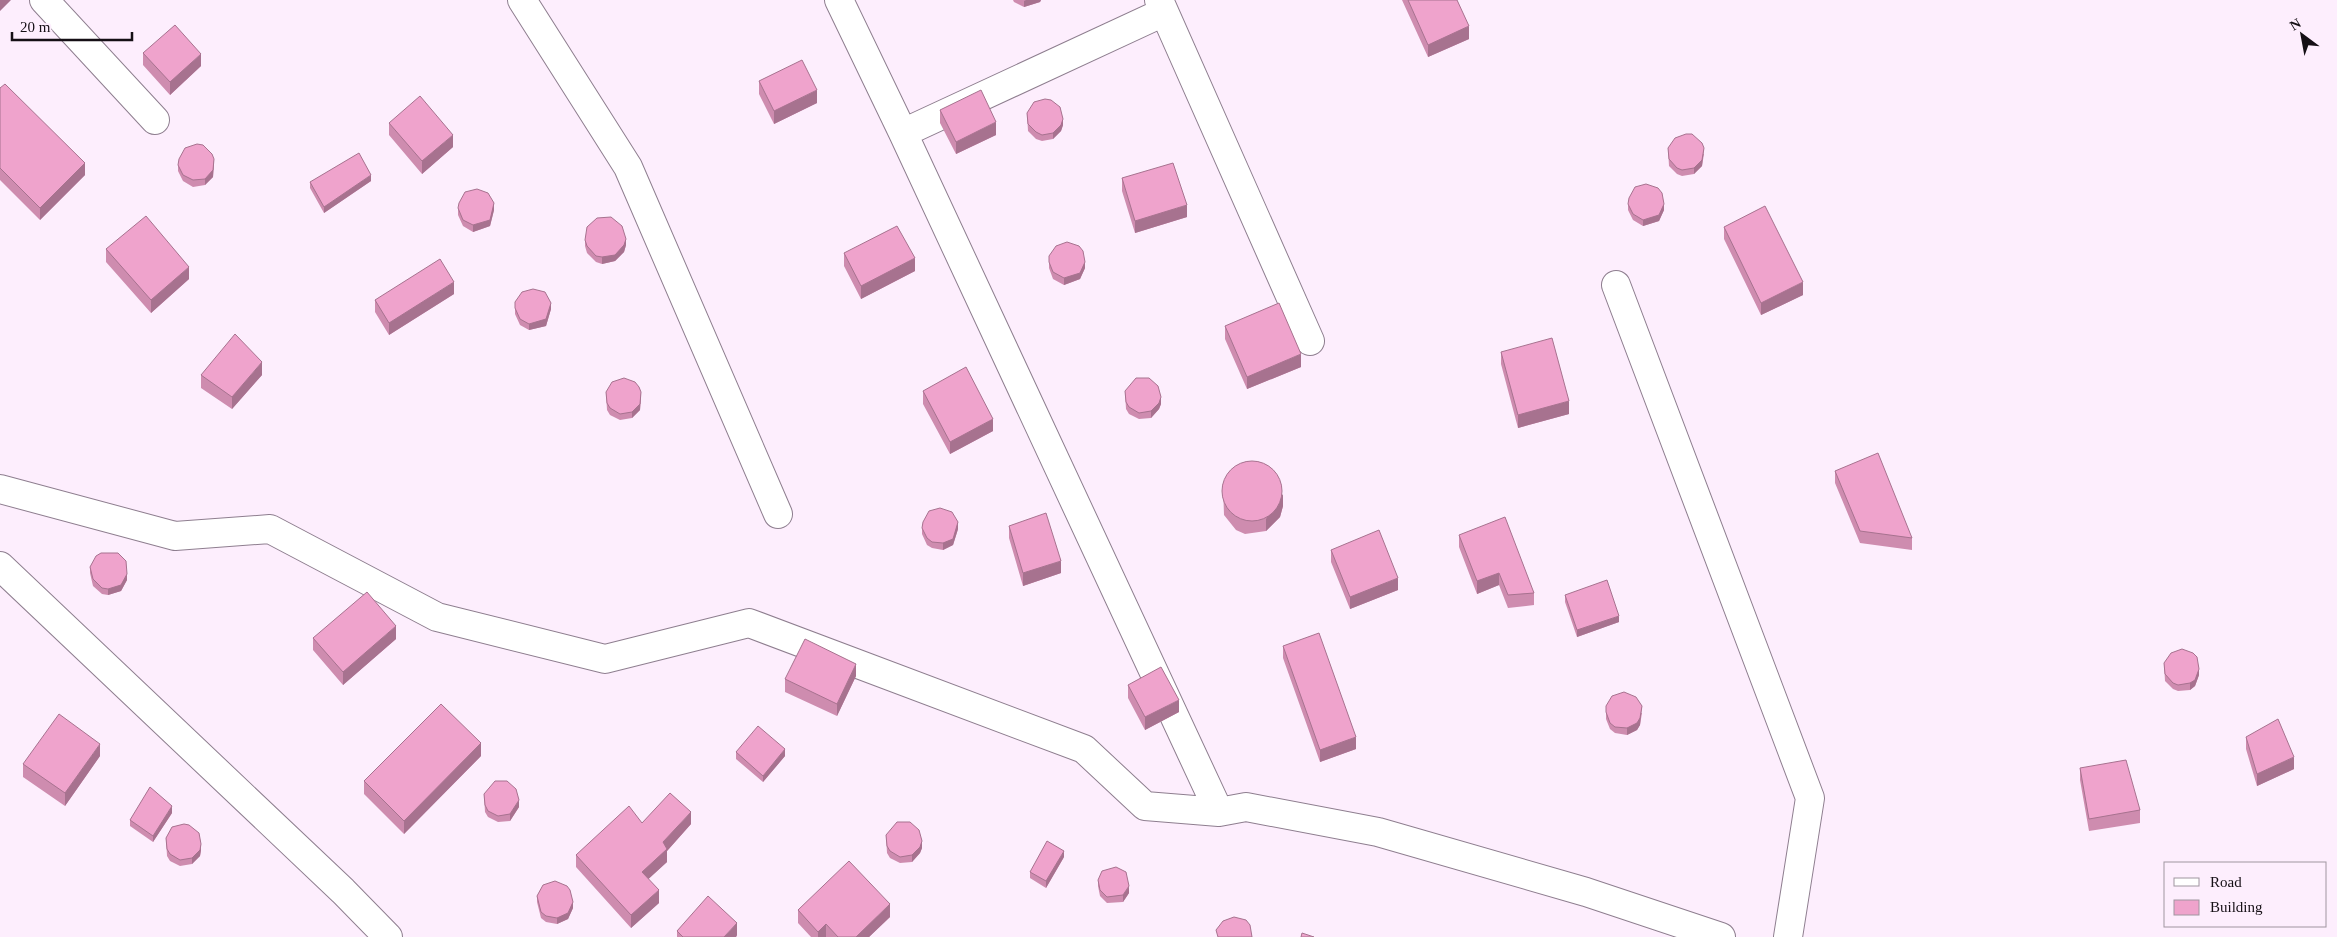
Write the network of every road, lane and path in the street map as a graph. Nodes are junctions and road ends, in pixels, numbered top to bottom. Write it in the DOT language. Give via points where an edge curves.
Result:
graph roads {
  1 [pos="44,0"];
  2 [pos="522,0"];
  3 [pos="839,0"];
  4 [pos="1161,6"];
  5 [pos="155,120"];
  6 [pos="903,133"];
  7 [pos="1616,285"];
  8 [pos="1310,341"];
  9 [pos="0,489"];
  10 [pos="778,514"];
  11 [pos="0,566"];
  12 [pos="1219,812"];
  13 [pos="388,937"];
  14 [pos="1721,937"];
  15 [pos="1788,937"];
  1 -- 5 [label="street"];
  2 -- 10 [label="street" via="628,167"];
  3 -- 6 [label="street"];
  4 -- 6 [label="street"];
  4 -- 8 [label="street"];
  6 -- 12 [label="street"];
  7 -- 15 [label="street" via="1810,798"];
  9 -- 12 [label="street" via="175,536 270,529 437,617 605,659 749,623 1084,749 1145,806"];
  11 -- 13 [label="street"];
  12 -- 14 [label="street" via="1246,807 1378,832 1586,892"];
}
